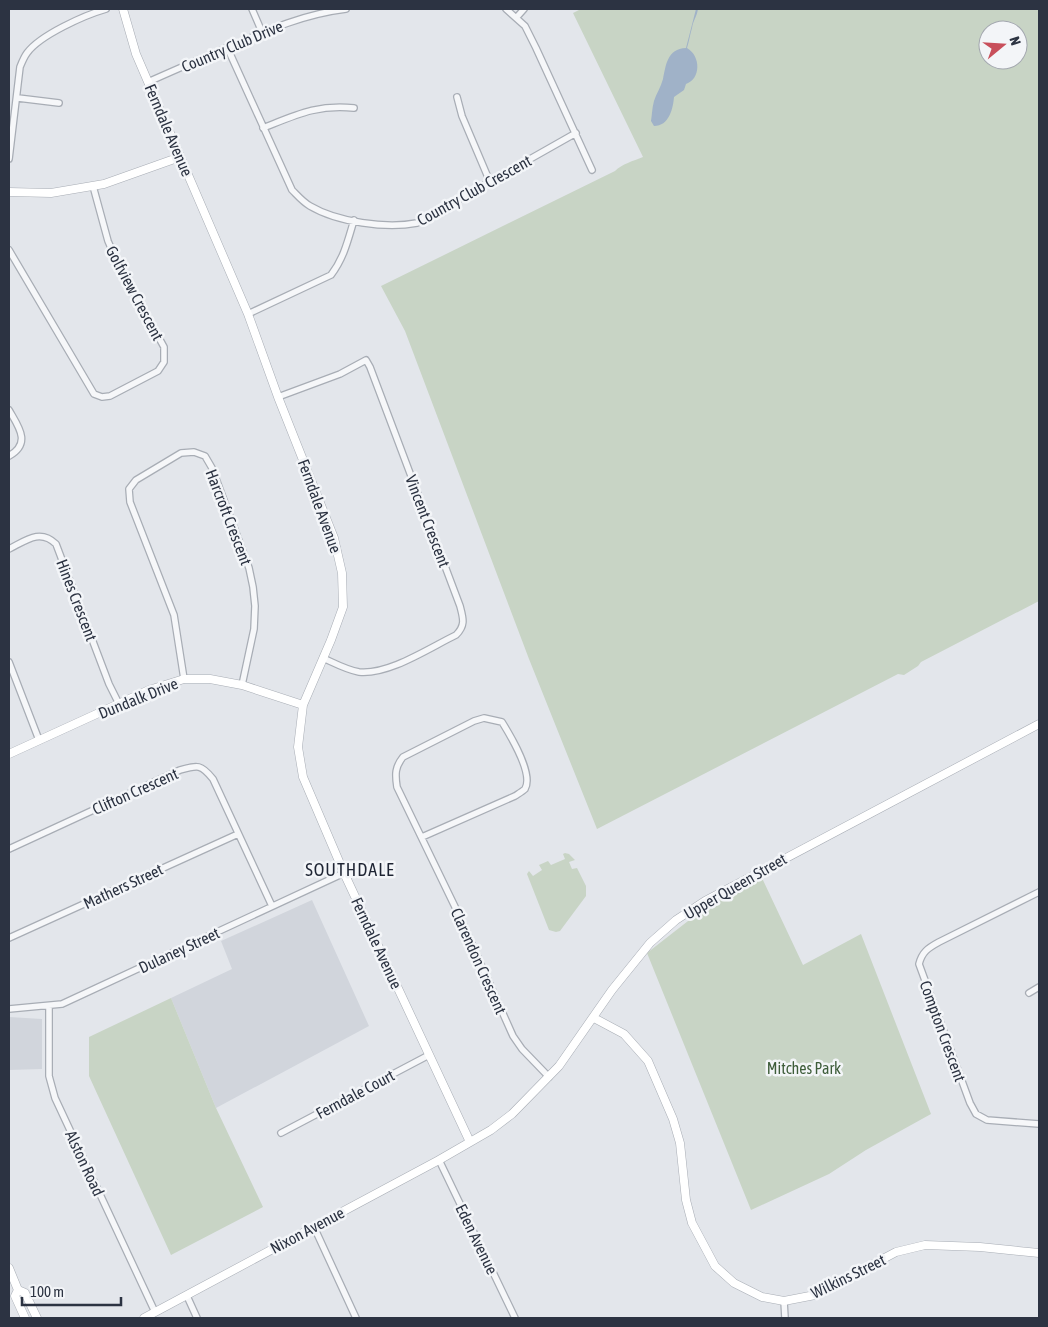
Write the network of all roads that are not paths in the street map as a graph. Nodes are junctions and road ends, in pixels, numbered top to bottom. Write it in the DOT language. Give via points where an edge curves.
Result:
graph roads {
  1 [pos="106,9"];
  2 [pos="123,9"];
  3 [pos="252,9"];
  4 [pos="346,9"];
  5 [pos="506,9"];
  6 [pos="524,9"];
  7 [pos="516,18"];
  8 [pos="262,32"];
  9 [pos="227,47"];
  10 [pos="148,82"];
  11 [pos="457,97"];
  12 [pos="18,98"];
  13 [pos="59,103"];
  14 [pos="354,108"];
  15 [pos="263,128"];
  16 [pos="576,133"];
  17 [pos="180,157"];
  18 [pos="9,159"];
  19 [pos="592,170"];
  20 [pos="490,182"];
  21 [pos="93,186"];
  22 [pos="9,192"];
  23 [pos="354,220"];
  24 [pos="9,250"];
  25 [pos="248,314"];
  26 [pos="278,397"];
  27 [pos="9,410"];
  28 [pos="9,456"];
  29 [pos="9,549"];
  30 [pos="323,658"];
  31 [pos="9,662"];
  32 [pos="184,679"];
  33 [pos="242,685"];
  34 [pos="119,704"];
  35 [pos="303,705"];
  36 [pos="1039,724"];
  37 [pos="39,740"];
  38 [pos="9,754"];
  39 [pos="238,834"];
  40 [pos="422,837"];
  41 [pos="9,849"];
  42 [pos="344,873"];
  43 [pos="1039,892"];
  44 [pos="272,906"];
  45 [pos="9,938"];
  46 [pos="1039,987"];
  47 [pos="1029,993"];
  48 [pos="49,1006"];
  49 [pos="9,1009"];
  50 [pos="594,1018"];
  51 [pos="429,1055"];
  52 [pos="549,1077"];
  53 [pos="1039,1124"];
  54 [pos="281,1134"];
  55 [pos="470,1142"];
  56 [pos="439,1160"];
  57 [pos="314,1226"];
  58 [pos="1039,1253"];
  59 [pos="9,1268"];
  60 [pos="18,1290"];
  61 [pos="187,1296"];
  62 [pos="784,1301"];
  63 [pos="155,1312"];
  64 [pos="25,1318"];
  65 [pos="37,1318"];
  66 [pos="144,1318"];
  67 [pos="198,1318"];
  68 [pos="356,1318"];
  69 [pos="515,1318"];
  70 [pos="785,1318"];
  1 -- 12 [label="street" via="37,42 20,67"];
  2 -- 10 [label="street, Ferndale Avenue"];
  3 -- 8 [label="street"];
  4 -- 8 [label="street, Country Club Drive" via="298,18"];
  5 -- 7 [label="street"];
  6 -- 7 [label="street"];
  7 -- 16 [label="street" via="525,26"];
  8 -- 9 [label="street, Country Club Drive"];
  9 -- 10 [label="street, Country Club Drive"];
  9 -- 15 [label="street, Country Club Crescent"];
  10 -- 17 [label="street, Ferndale Avenue"];
  11 -- 20 [label="street"];
  12 -- 13 [label="street"];
  12 -- 18 [label="street"];
  14 -- 15 [label="street" via="313,109"];
  15 -- 23 [label="street, Country Club Crescent" via="292,190 308,205 327,214"];
  16 -- 19 [label="street"];
  16 -- 20 [label="street, Country Club Crescent"];
  17 -- 21 [label="street"];
  17 -- 25 [label="street, Ferndale Avenue"];
  20 -- 23 [label="street, Country Club Crescent" via="417,223 405,225"];
  21 -- 22 [label="street" via="51,193"];
  21 -- 24 [label="street, Golfview Crescent" via="111,249 164,347 164,362 158,371 110,396 94,394"];
  23 -- 25 [label="street" via="340,264 331,275"];
  25 -- 26 [label="street, Ferndale Avenue"];
  26 -- 30 [label="street, Ferndale Avenue" via="334,538 342,573 343,607"];
  26 -- 30 [label="street, Vincent Crescent" via="340,374 366,360 464,622 456,635 386,670 357,672"];
  27 -- 28 [label="street" via="21,431 22,440 18,449"];
  29 -- 34 [label="street, Hines Crescent" via="42,536 56,544"];
  30 -- 35 [label="street, Ferndale Avenue"];
  31 -- 37 [label="street"];
  32 -- 33 [label="street, Dundalk Drive" via="210,679"];
  32 -- 33 [label="street, Harcroft Crescent" via="174,616 130,502 129,489 136,480 181,453 194,452 205,456 212,468 253,587 254,629"];
  32 -- 34 [label="street, Dundalk Drive"];
  33 -- 35 [label="street, Dundalk Drive"];
  34 -- 37 [label="street, Dundalk Drive"];
  35 -- 42 [label="street, Ferndale Avenue" via="298,746 303,777"];
  36 -- 50 [label="street, Upper Queen Street" via="705,900 650,943"];
  37 -- 38 [label="street, Dundalk Drive"];
  39 -- 41 [label="street, Clifton Crescent" via="213,779 205,769 194,766"];
  39 -- 44 [label="street, Clifton Crescent"];
  39 -- 45 [label="street, Mathers Street"];
  40 -- 40 [label="street, Clarendon Crescent" via="525,789 528,780 526,768 502,722 484,718 474,721 403,757 397,764 397,787"];
  40 -- 52 [label="street, Clarendon Crescent" via="513,1036"];
  42 -- 44 [label="street, Dulaney Street"];
  42 -- 51 [label="street, Ferndale Avenue"];
  43 -- 53 [label="street, Compton Crescent" via="933,946 921,956 919,964 976,1114 987,1120"];
  44 -- 48 [label="street, Dulaney Street" via="62,1004"];
  46 -- 47 [label="street"];
  48 -- 49 [label="street, Dulaney Street"];
  48 -- 63 [label="street, Alston Road" via="49,1076 55,1098"];
  50 -- 52 [label="street, Upper Queen Street"];
  50 -- 62 [label="street, Wilkins Street" via="624,1034 648,1061 680,1143 686,1200 692,1223 714,1266 734,1283 762,1297"];
  51 -- 54 [label="street, Ferndale Court"];
  51 -- 55 [label="street, Ferndale Avenue"];
  52 -- 55 [label="street, Upper Queen Street" via="512,1114"];
  55 -- 56 [label="street, Nixon Avenue"];
  56 -- 57 [label="street, Nixon Avenue"];
  56 -- 69 [label="street, Eden Avenue"];
  57 -- 61 [label="street, Nixon Avenue"];
  57 -- 68 [label="street"];
  58 -- 62 [label="street, Wilkins Street" via="925,1245 889,1255 815,1295"];
  59 -- 60 [label="street"];
  60 -- 64 [label="street" via="15,1296"];
  60 -- 65 [label="street" via="25,1293"];
  61 -- 63 [label="street, Nixon Avenue"];
  61 -- 67 [label="street"];
  62 -- 70 [label="street"];
  63 -- 66 [label="street, Nixon Avenue"];
}
